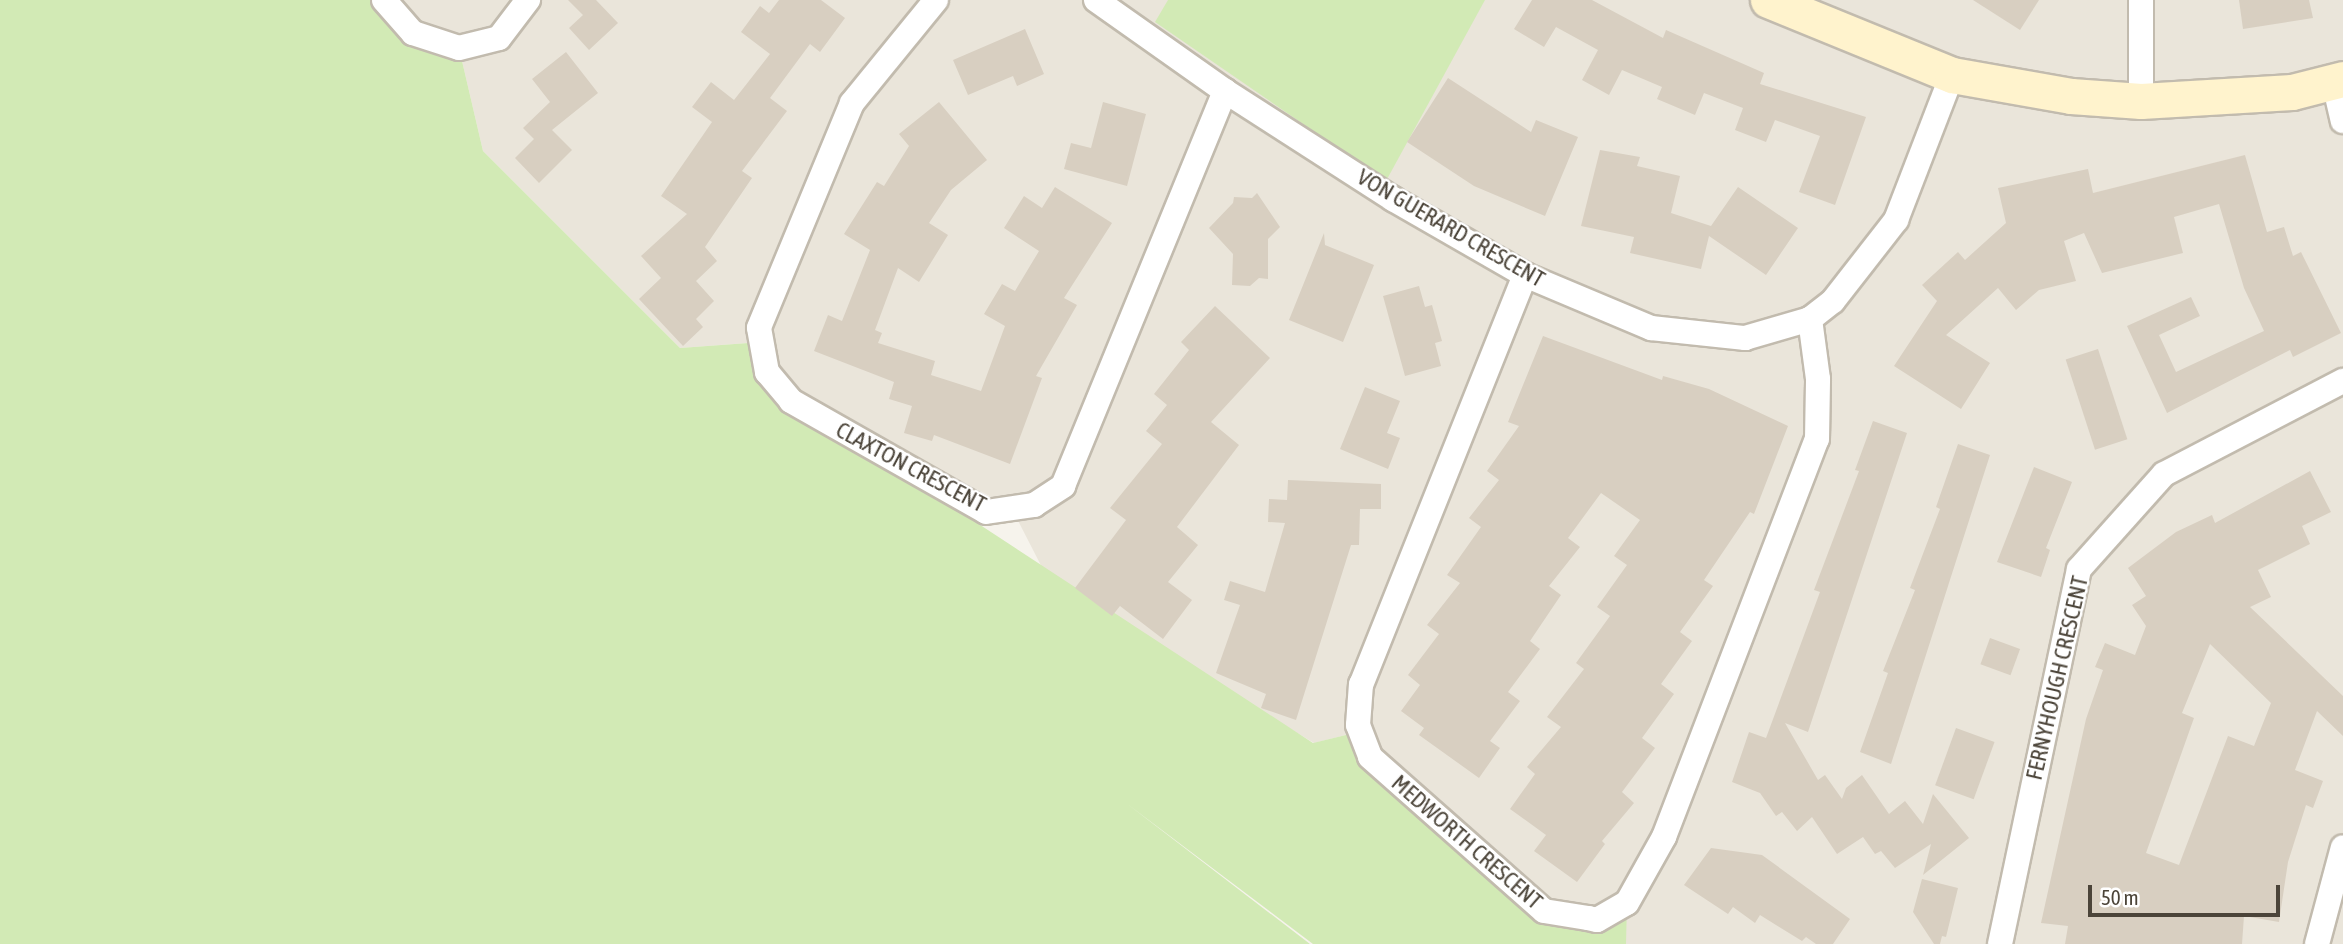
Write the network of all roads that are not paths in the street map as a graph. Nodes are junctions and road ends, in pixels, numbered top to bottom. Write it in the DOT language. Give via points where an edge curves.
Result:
graph roads {
  1 [pos="384,0"];
  2 [pos="528,0"];
  3 [pos="936,0"];
  4 [pos="1096,0"];
  5 [pos="1768,0"];
  6 [pos="2141,0"];
  7 [pos="1952,75"];
  8 [pos="2339,81"];
  9 [pos="1224,91"];
  10 [pos="2141,101"];
  11 [pos="2343,121"];
  12 [pos="1525,275"];
  13 [pos="1810,320"];
  14 [pos="2343,381"];
  15 [pos="2343,847"];
  16 [pos="2000,944"];
  17 [pos="2317,944"];
  1 -- 2 [label="street" via="413,33 459,48 499,38"];
  3 -- 9 [label="street, CLAXTON CRESCENT" via="852,103 759,328 767,372 790,401 986,512 1034,505 1063,486"];
  4 -- 9 [label="street, VON GUERARD CRESCENT"];
  5 -- 7 [label="street"];
  6 -- 10 [label="street"];
  7 -- 10 [label="street" via="2071,96"];
  7 -- 13 [label="street, VON GUERARD CRESCENT" via="1896,220 1833,302"];
  8 -- 10 [label="street" via="2292,92"];
  8 -- 11 [label="street"];
  9 -- 12 [label="street, VON GUERARD CRESCENT" via="1393,199"];
  12 -- 13 [label="street, VON GUERARD CRESCENT" via="1651,328 1745,338"];
  12 -- 13 [label="street, MEDWORTH CRESCENT" via="1360,684 1358,726 1370,757 1544,911 1597,920 1627,903 1664,836 1817,439 1818,379"];
  14 -- 16 [label="street, FERNYHOUGH CRESCENT" via="2164,474 2079,569"];
  15 -- 17 [label="street"];
}
